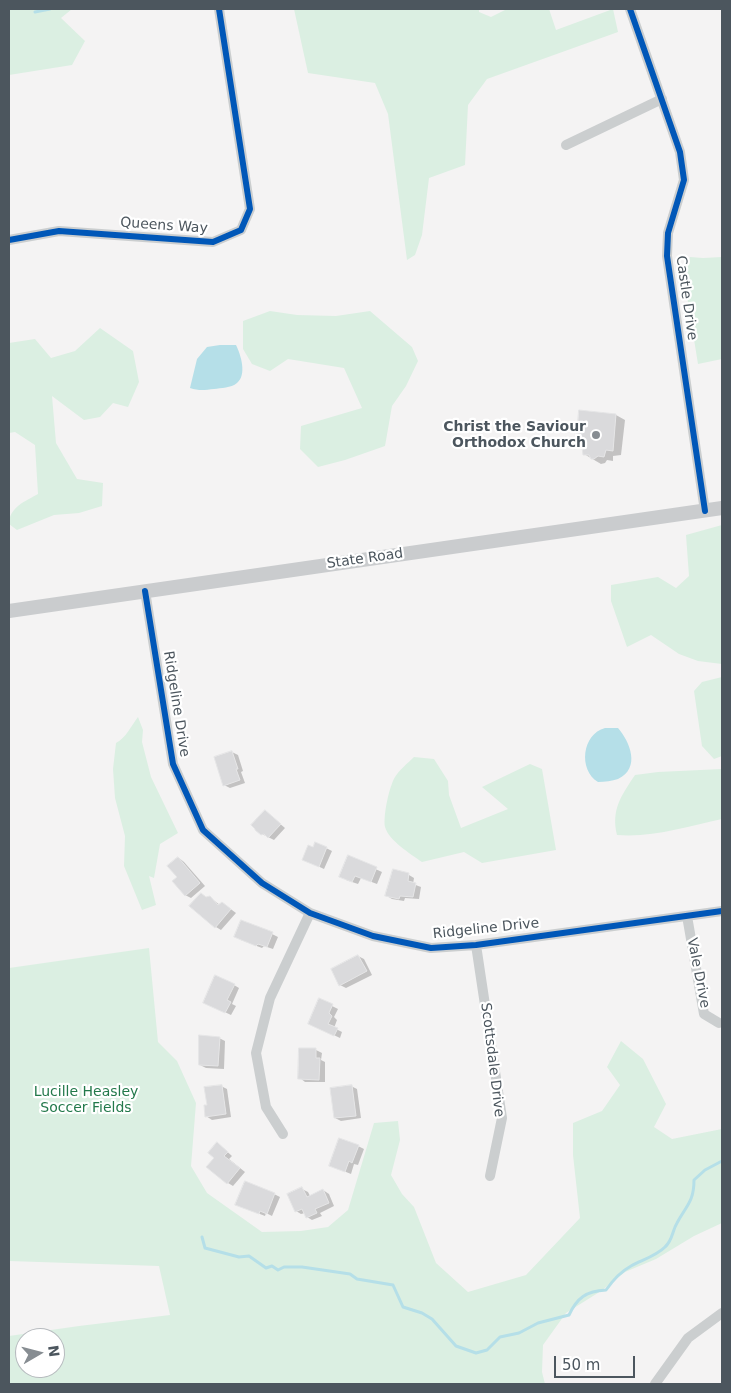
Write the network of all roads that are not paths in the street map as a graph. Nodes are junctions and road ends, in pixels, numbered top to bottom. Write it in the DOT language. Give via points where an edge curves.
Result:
graph roads {
  1 [pos="219,9"];
  2 [pos="630,9"];
  3 [pos="662,99"];
  4 [pos="566,145"];
  5 [pos="9,240"];
  6 [pos="722,508"];
  7 [pos="705,511"];
  8 [pos="146,591"];
  9 [pos="9,611"];
  10 [pos="722,911"];
  11 [pos="310,913"];
  12 [pos="687,916"];
  13 [pos="476,945"];
  14 [pos="720,1023"];
  15 [pos="283,1134"];
  16 [pos="490,1176"];
  17 [pos="722,1313"];
  18 [pos="655,1384"];
  1 -- 5 [label="street, Queens Way" via="250,209 241,230 213,242 59,231"];
  2 -- 3 [label="street, Castle Drive"];
  3 -- 4 [label="street"];
  3 -- 7 [label="street, Castle Drive" via="680,152 684,180 668,233 667,256"];
  6 -- 7 [label="main road, State Road"];
  7 -- 8 [label="main road, State Road"];
  8 -- 9 [label="main road, State Road"];
  8 -- 11 [label="street, Ridgeline Drive" via="172,764 202,830 262,883"];
  10 -- 12 [label="street, Ridgeline Drive"];
  11 -- 13 [label="street, Ridgeline Drive" via="373,936 431,948"];
  11 -- 15 [label="street" via="270,998 256,1053 266,1107"];
  12 -- 13 [label="street, Ridgeline Drive"];
  12 -- 14 [label="street, Vale Drive" via="704,1014"];
  13 -- 16 [label="street, Scottsdale Drive" via="502,1118"];
  17 -- 18 [label="street" via="688,1338"];
}
